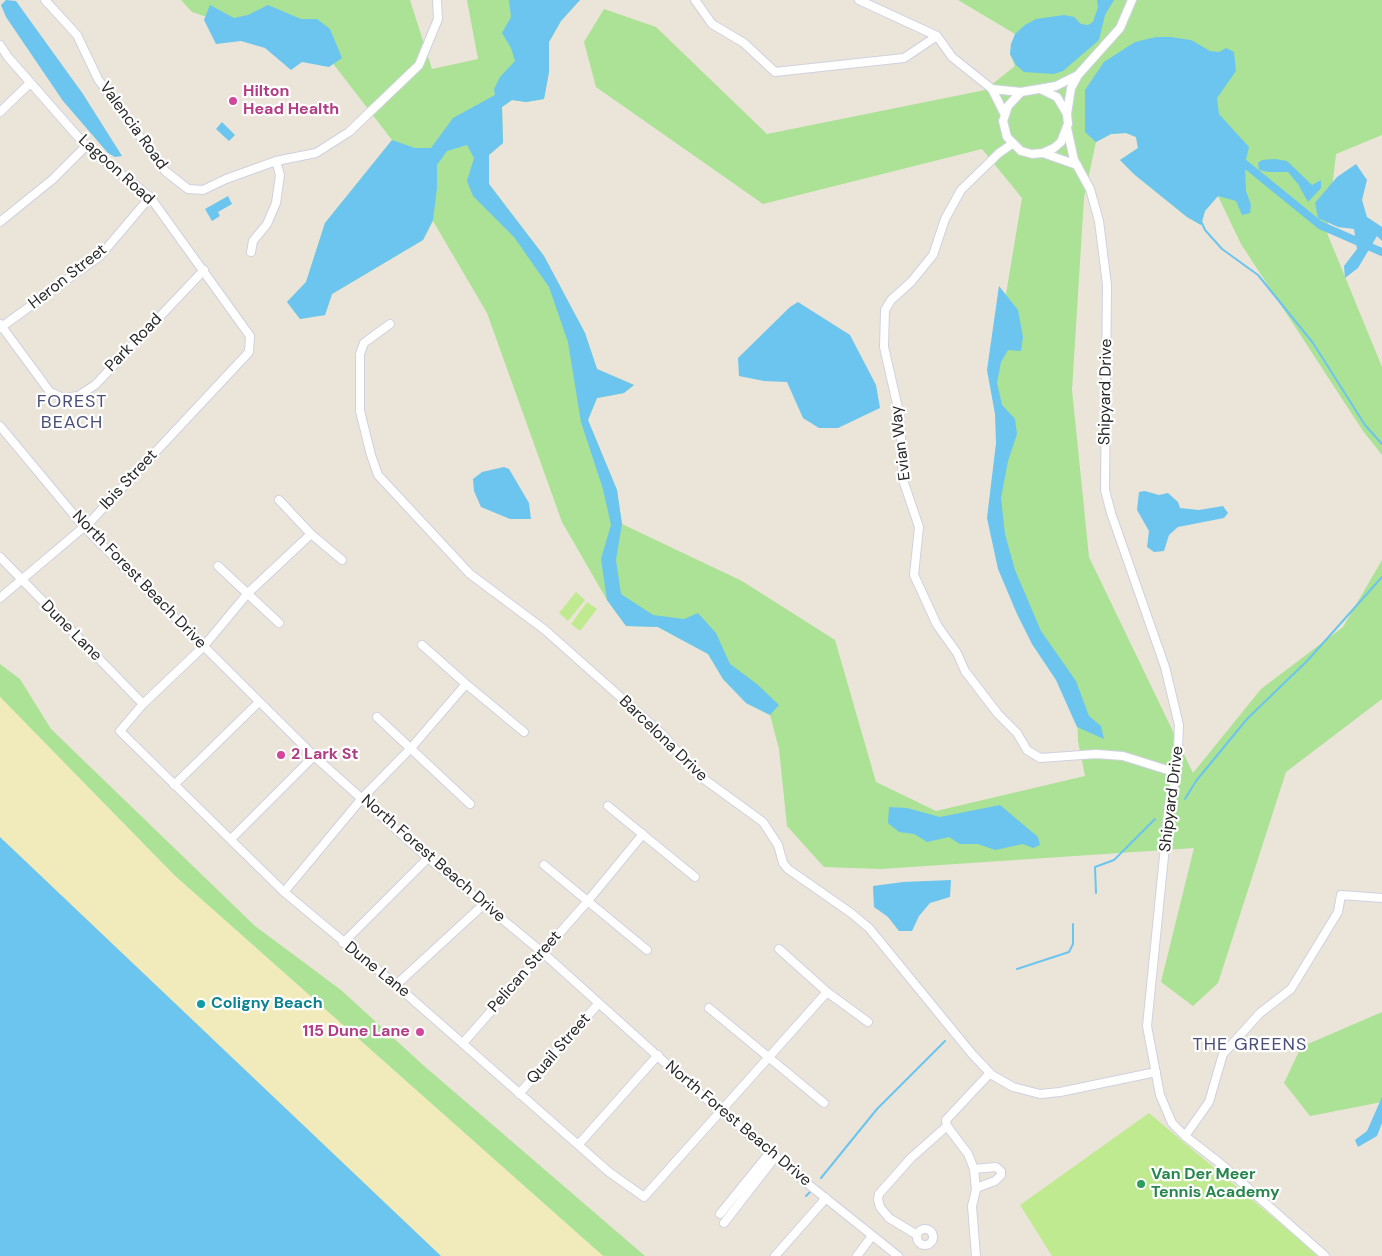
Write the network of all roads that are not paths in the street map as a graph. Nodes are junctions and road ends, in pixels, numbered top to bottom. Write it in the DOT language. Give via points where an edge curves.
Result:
graph roads {
  1 [pos="45,0"];
  2 [pos="437,0"];
  3 [pos="695,0"];
  4 [pos="859,0"];
  5 [pos="1132,0"];
  6 [pos="937,36"];
  7 [pos="0,45"];
  8 [pos="1078,75"];
  9 [pos="30,84"];
  10 [pos="1040,89"];
  11 [pos="992,90"];
  12 [pos="1021,92"];
  13 [pos="0,112"];
  14 [pos="1004,113"];
  15 [pos="1067,114"];
  16 [pos="1067,128"];
  17 [pos="1012,144"];
  18 [pos="86,146"];
  19 [pos="1044,153"];
  20 [pos="276,160"];
  21 [pos="1077,165"];
  22 [pos="150,197"];
  23 [pos="0,222"];
  24 [pos="250,252"];
  25 [pos="204,270"];
  26 [pos="390,324"];
  27 [pos="1,327"];
  28 [pos="249,352"];
  29 [pos="0,426"];
  30 [pos="279,500"];
  31 [pos="84,526"];
  32 [pos="311,534"];
  33 [pos="0,557"];
  34 [pos="342,560"];
  35 [pos="218,566"];
  36 [pos="21,581"];
  37 [pos="248,593"];
  38 [pos="0,598"];
  39 [pos="279,623"];
  40 [pos="422,645"];
  41 [pos="204,646"];
  42 [pos="466,684"];
  43 [pos="259,702"];
  44 [pos="143,704"];
  45 [pos="377,717"];
  46 [pos="524,732"];
  47 [pos="411,748"];
  48 [pos="314,756"];
  49 [pos="1177,773"];
  50 [pos="174,785"];
  51 [pos="363,797"];
  52 [pos="470,804"];
  53 [pos="608,806"];
  54 [pos="643,834"];
  55 [pos="231,839"];
  56 [pos="428,858"];
  57 [pos="544,865"];
  58 [pos="695,876"];
  59 [pos="284,892"];
  60 [pos="1382,898"];
  61 [pos="587,902"];
  62 [pos="483,905"];
  63 [pos="343,943"];
  64 [pos="779,949"];
  65 [pos="647,950"];
  66 [pos="542,952"];
  67 [pos="396,985"];
  68 [pos="827,992"];
  69 [pos="598,1004"];
  70 [pos="709,1008"];
  71 [pos="868,1022"];
  72 [pos="463,1043"];
  73 [pos="658,1055"];
  74 [pos="768,1056"];
  75 [pos="1156,1072"];
  76 [pos="990,1073"];
  77 [pos="519,1094"];
  78 [pos="824,1103"];
  79 [pos="721,1111"];
  80 [pos="947,1126"];
  81 [pos="1185,1136"];
  82 [pos="579,1144"];
  83 [pos="774,1153"];
  84 [pos="974,1170"];
  85 [pos="976,1188"];
  86 [pos="826,1198"];
  87 [pos="720,1214"];
  88 [pos="724,1223"];
  89 [pos="917,1235"];
  90 [pos="872,1236"];
  91 [pos="775,1256"];
  92 [pos="857,1256"];
  93 [pos="898,1256"];
  94 [pos="976,1256"];
  95 [pos="1325,1256"];
  1 -- 20 [label="street, Valencia Road" via="76,35 98,79 165,172 188,188 203,190"];
  2 -- 20 [label="street, Valencia Road" via="438,18 419,65 349,132 316,153"];
  3 -- 6 [label="street" via="712,24 744,43 775,72 904,58"];
  4 -- 6 [label="street"];
  5 -- 8 [label="street" via="1120,28"];
  6 -- 11 [label="street" via="952,57"];
  7 -- 9 [label="street, Lagoon Road"];
  8 -- 10 [label="street" via="1056,86"];
  8 -- 15 [label="street" via="1071,88"];
  9 -- 13 [label="street"];
  9 -- 18 [label="street, Lagoon Road"];
  10 -- 12 [label="street"];
  10 -- 15 [label="street" via="1057,97"];
  11 -- 12 [label="street"];
  11 -- 14 [label="street"];
  12 -- 14 [label="street"];
  14 -- 17 [label="street" via="1004,130"];
  15 -- 16 [label="street"];
  16 -- 19 [label="street" via="1061,142"];
  16 -- 21 [label="street, Shipyard Drive"];
  17 -- 19 [label="street" via="1021,151"];
  17 -- 49 [label="street, Evian Way" via="961,190 945,219 933,255 885,310 884,347 900,417 903,480 919,527 914,575 937,625 957,653 965,671 1017,733 1027,750 1040,758 1096,754 1123,756"];
  18 -- 22 [label="street, Lagoon Road"];
  18 -- 23 [label="street" via="53,179"];
  19 -- 21 [label="street"];
  20 -- 24 [label="street" via="280,175 276,203"];
  21 -- 49 [label="street, Shipyard Drive" via="1090,190 1099,221 1107,285 1106,490 1174,699 1179,725"];
  22 -- 25 [label="street, Lagoon Road"];
  22 -- 27 [label="street, Heron Street" via="100,256"];
  25 -- 27 [label="street, Park Road" via="94,385 78,396 64,398 50,392"];
  25 -- 28 [label="street, Lagoon Road" via="250,336"];
  26 -- 76 [label="street, Barcelona Drive" via="364,342 360,354 360,411 378,475 470,574 552,637 662,734 697,774 763,822 788,869 869,928"];
  28 -- 31 [label="street, Ibis Street"];
  29 -- 31 [label="street, North Forest Beach Drive"];
  30 -- 32 [label="street"];
  31 -- 36 [label="street, Ibis Street"];
  31 -- 41 [label="street, North Forest Beach Drive"];
  32 -- 34 [label="street"];
  32 -- 37 [label="street"];
  33 -- 36 [label="street, Dune Lane"];
  35 -- 37 [label="street"];
  36 -- 38 [label="street, Ibis Street"];
  36 -- 44 [label="street, Dune Lane"];
  37 -- 39 [label="street"];
  37 -- 41 [label="street"];
  40 -- 42 [label="street"];
  41 -- 43 [label="street, North Forest Beach Drive"];
  41 -- 44 [label="street"];
  42 -- 46 [label="street"];
  42 -- 47 [label="street"];
  43 -- 48 [label="street, North Forest Beach Drive"];
  43 -- 50 [label="street"];
  44 -- 50 [label="street, Dune Lane" via="120,731"];
  45 -- 47 [label="street"];
  47 -- 51 [label="street"];
  47 -- 52 [label="street"];
  48 -- 51 [label="street, North Forest Beach Drive"];
  48 -- 55 [label="street"];
  49 -- 75 [label="street, Shipyard Drive" via="1169,806 1148,1010 1147,1026"];
  50 -- 55 [label="street, Dune Lane"];
  51 -- 56 [label="street, North Forest Beach Drive"];
  51 -- 59 [label="street"];
  53 -- 54 [label="street"];
  54 -- 58 [label="street"];
  54 -- 61 [label="street, Pelican Street"];
  55 -- 59 [label="street, Dune Lane"];
  56 -- 62 [label="street, North Forest Beach Drive"];
  56 -- 63 [label="street"];
  57 -- 61 [label="street"];
  59 -- 63 [label="street, Dune Lane"];
  60 -- 81 [label="street" via="1341,895 1338,912 1291,989 1260,1013 1223,1054 1209,1102"];
  61 -- 65 [label="street"];
  61 -- 66 [label="street, Pelican Street"];
  62 -- 66 [label="street, North Forest Beach Drive"];
  62 -- 67 [label="street"];
  63 -- 67 [label="street, Dune Lane"];
  64 -- 68 [label="street"];
  66 -- 69 [label="street, North Forest Beach Drive"];
  66 -- 72 [label="street, Pelican Street"];
  67 -- 72 [label="street, Dune Lane"];
  68 -- 71 [label="street"];
  68 -- 74 [label="street"];
  69 -- 73 [label="street, North Forest Beach Drive"];
  69 -- 77 [label="street, Quail Street"];
  70 -- 74 [label="street"];
  72 -- 77 [label="street, Dune Lane"];
  73 -- 79 [label="street, North Forest Beach Drive"];
  73 -- 82 [label="street"];
  74 -- 78 [label="street"];
  74 -- 79 [label="street"];
  75 -- 76 [label="street, Barcelona Drive" via="1040,1094 1013,1088"];
  75 -- 81 [label="street, Shipyard Drive" via="1164,1108 1172,1123"];
  76 -- 80 [label="street" via="946,1120"];
  77 -- 82 [label="street, Dune Lane"];
  79 -- 82 [label="street, Dune Lane" via="644,1198"];
  79 -- 83 [label="street, North Forest Beach Drive"];
  80 -- 84 [label="street" via="968,1154"];
  80 -- 89 [label="street" via="911,1158 879,1194 880,1207 889,1218"];
  81 -- 95 [label="street, Shipyard Drive"];
  83 -- 86 [label="street, North Forest Beach Drive"];
  83 -- 87 [label="street"];
  83 -- 88 [label="street"];
  84 -- 85 [label="street"];
  84 -- 85 [label="street" via="996,1167 1001,1170 996,1182"];
  85 -- 94 [label="street" via="972,1206"];
  86 -- 90 [label="street, North Forest Beach Drive"];
  86 -- 91 [label="street"];
  90 -- 92 [label="street"];
  90 -- 93 [label="street, North Forest Beach Drive"];
}
